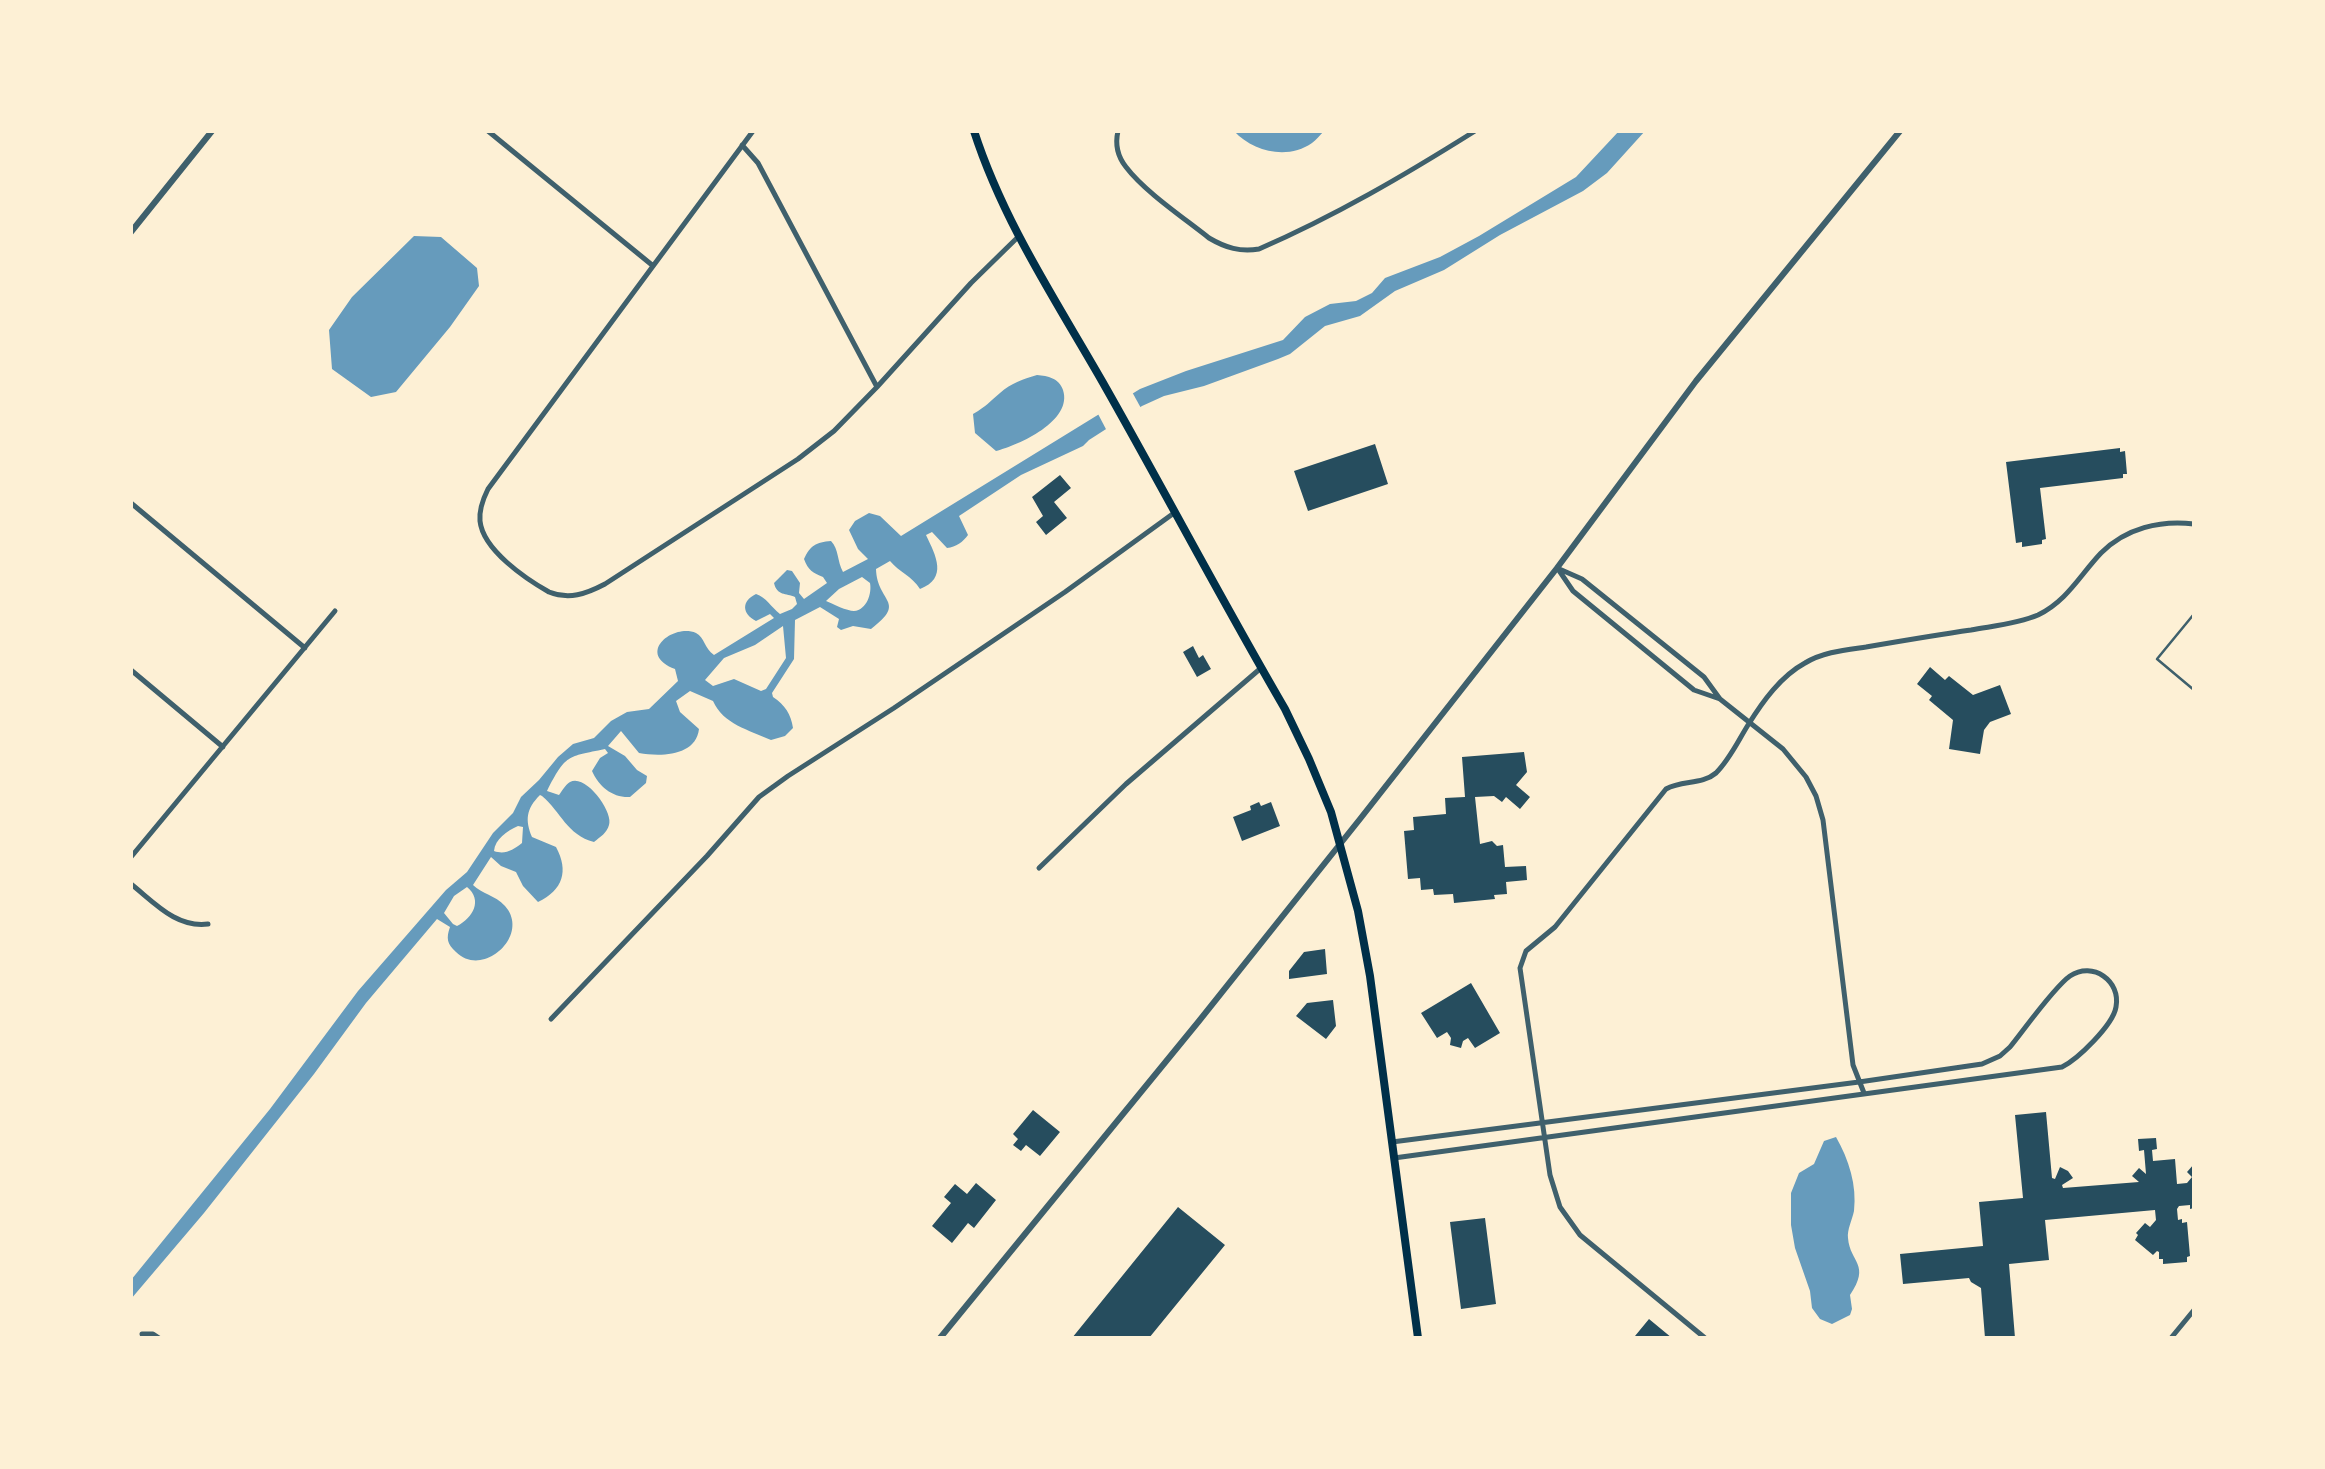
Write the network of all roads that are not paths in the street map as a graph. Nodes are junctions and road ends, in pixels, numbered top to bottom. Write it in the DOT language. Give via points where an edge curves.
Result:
graph roads {
  1 [pos="212,131"];
  2 [pos="753,131"];
  3 [pos="974,131"];
  4 [pos="1118,131"];
  5 [pos="1475,131"];
  6 [pos="1900,131"];
  7 [pos="491,132"];
  8 [pos="742,145"];
  9 [pos="131,232"];
  10 [pos="1018,237"];
  11 [pos="652,265"];
  12 [pos="877,387"];
  13 [pos="131,503"];
  14 [pos="1174,513"];
  15 [pos="2194,524"];
  16 [pos="1558,568"];
  17 [pos="335,611"];
  18 [pos="2194,614"];
  19 [pos="1637,623"];
  20 [pos="1628,635"];
  21 [pos="305,648"];
  22 [pos="1261,668"];
  23 [pos="131,670"];
  24 [pos="2194,690"];
  25 [pos="1720,699"];
  26 [pos="1749,723"];
  27 [pos="223,747"];
  28 [pos="1340,842"];
  29 [pos="131,857"];
  30 [pos="1039,868"];
  31 [pos="131,884"];
  32 [pos="208,924"];
  33 [pos="551,1020"];
  34 [pos="1859,1082"];
  35 [pos="1864,1093"];
  36 [pos="1544,1122"];
  37 [pos="1546,1137"];
  38 [pos="1392,1142"];
  39 [pos="1394,1158"];
  40 [pos="2194,1310"];
  41 [pos="142,1334"];
  42 [pos="159,1338"];
  43 [pos="940,1338"];
  44 [pos="1418,1338"];
  45 [pos="1705,1338"];
  46 [pos="2171,1338"];
  1 -- 9 [label="street"];
  2 -- 8 [label="street"];
  3 -- 10 [label="main road"];
  4 -- 5 [label="street" via="1123,163 1140,182 1209,238 1246,251 1259,250 1341,211"];
  6 -- 16 [label="street" via="1696,381"];
  7 -- 11 [label="street"];
  8 -- 11 [label="street"];
  8 -- 12 [label="street" via="758,163"];
  10 -- 12 [label="street"];
  10 -- 14 [label="main road"];
  11 -- 12 [label="street" via="488,489 480,510 488,542 538,585 557,595 578,596 629,570 817,446"];
  13 -- 21 [label="street"];
  14 -- 22 [label="main road"];
  14 -- 33 [label="street" via="1074,586 772,787"];
  15 -- 26 [label="street" via="2162,523 2132,531 2101,553 2054,606 2035,616 1819,656 1790,672"];
  16 -- 19 [label="street" via="1582,579"];
  16 -- 20 [label="street" via="1573,591"];
  16 -- 28 [label="street"];
  17 -- 21 [label="street"];
  18 -- 24 [label="lane" via="2157,660"];
  19 -- 20 [label="street"];
  19 -- 25 [label="street" via="1704,677"];
  20 -- 25 [label="street" via="1694,690"];
  21 -- 27 [label="street"];
  22 -- 28 [label="main road" via="1309,759"];
  22 -- 30 [label="street" via="1126,784"];
  23 -- 27 [label="street"];
  25 -- 26 [label="street"];
  26 -- 34 [label="street" via="1789,756 1816,796"];
  26 -- 36 [label="street" via="1716,773 1666,789 1555,927 1522,957"];
  27 -- 29 [label="street"];
  28 -- 38 [label="main road" via="1370,976"];
  28 -- 43 [label="street"];
  31 -- 32 [label="street" via="176,920"];
  34 -- 35 [label="street"];
  34 -- 35 [label="street" via="1989,1062 2010,1047 2063,982 2078,972 2103,975 2114,989 2113,1015 2081,1054 2062,1067"];
  34 -- 36 [label="street"];
  35 -- 37 [label="street"];
  36 -- 37 [label="street"];
  36 -- 38 [label="street"];
  37 -- 39 [label="street"];
  37 -- 45 [label="street" via="1555,1196 1575,1229"];
  38 -- 39 [label="main road"];
  39 -- 44 [label="main road"];
  40 -- 46 [label="street"];
  41 -- 42 [label="street"];
}
